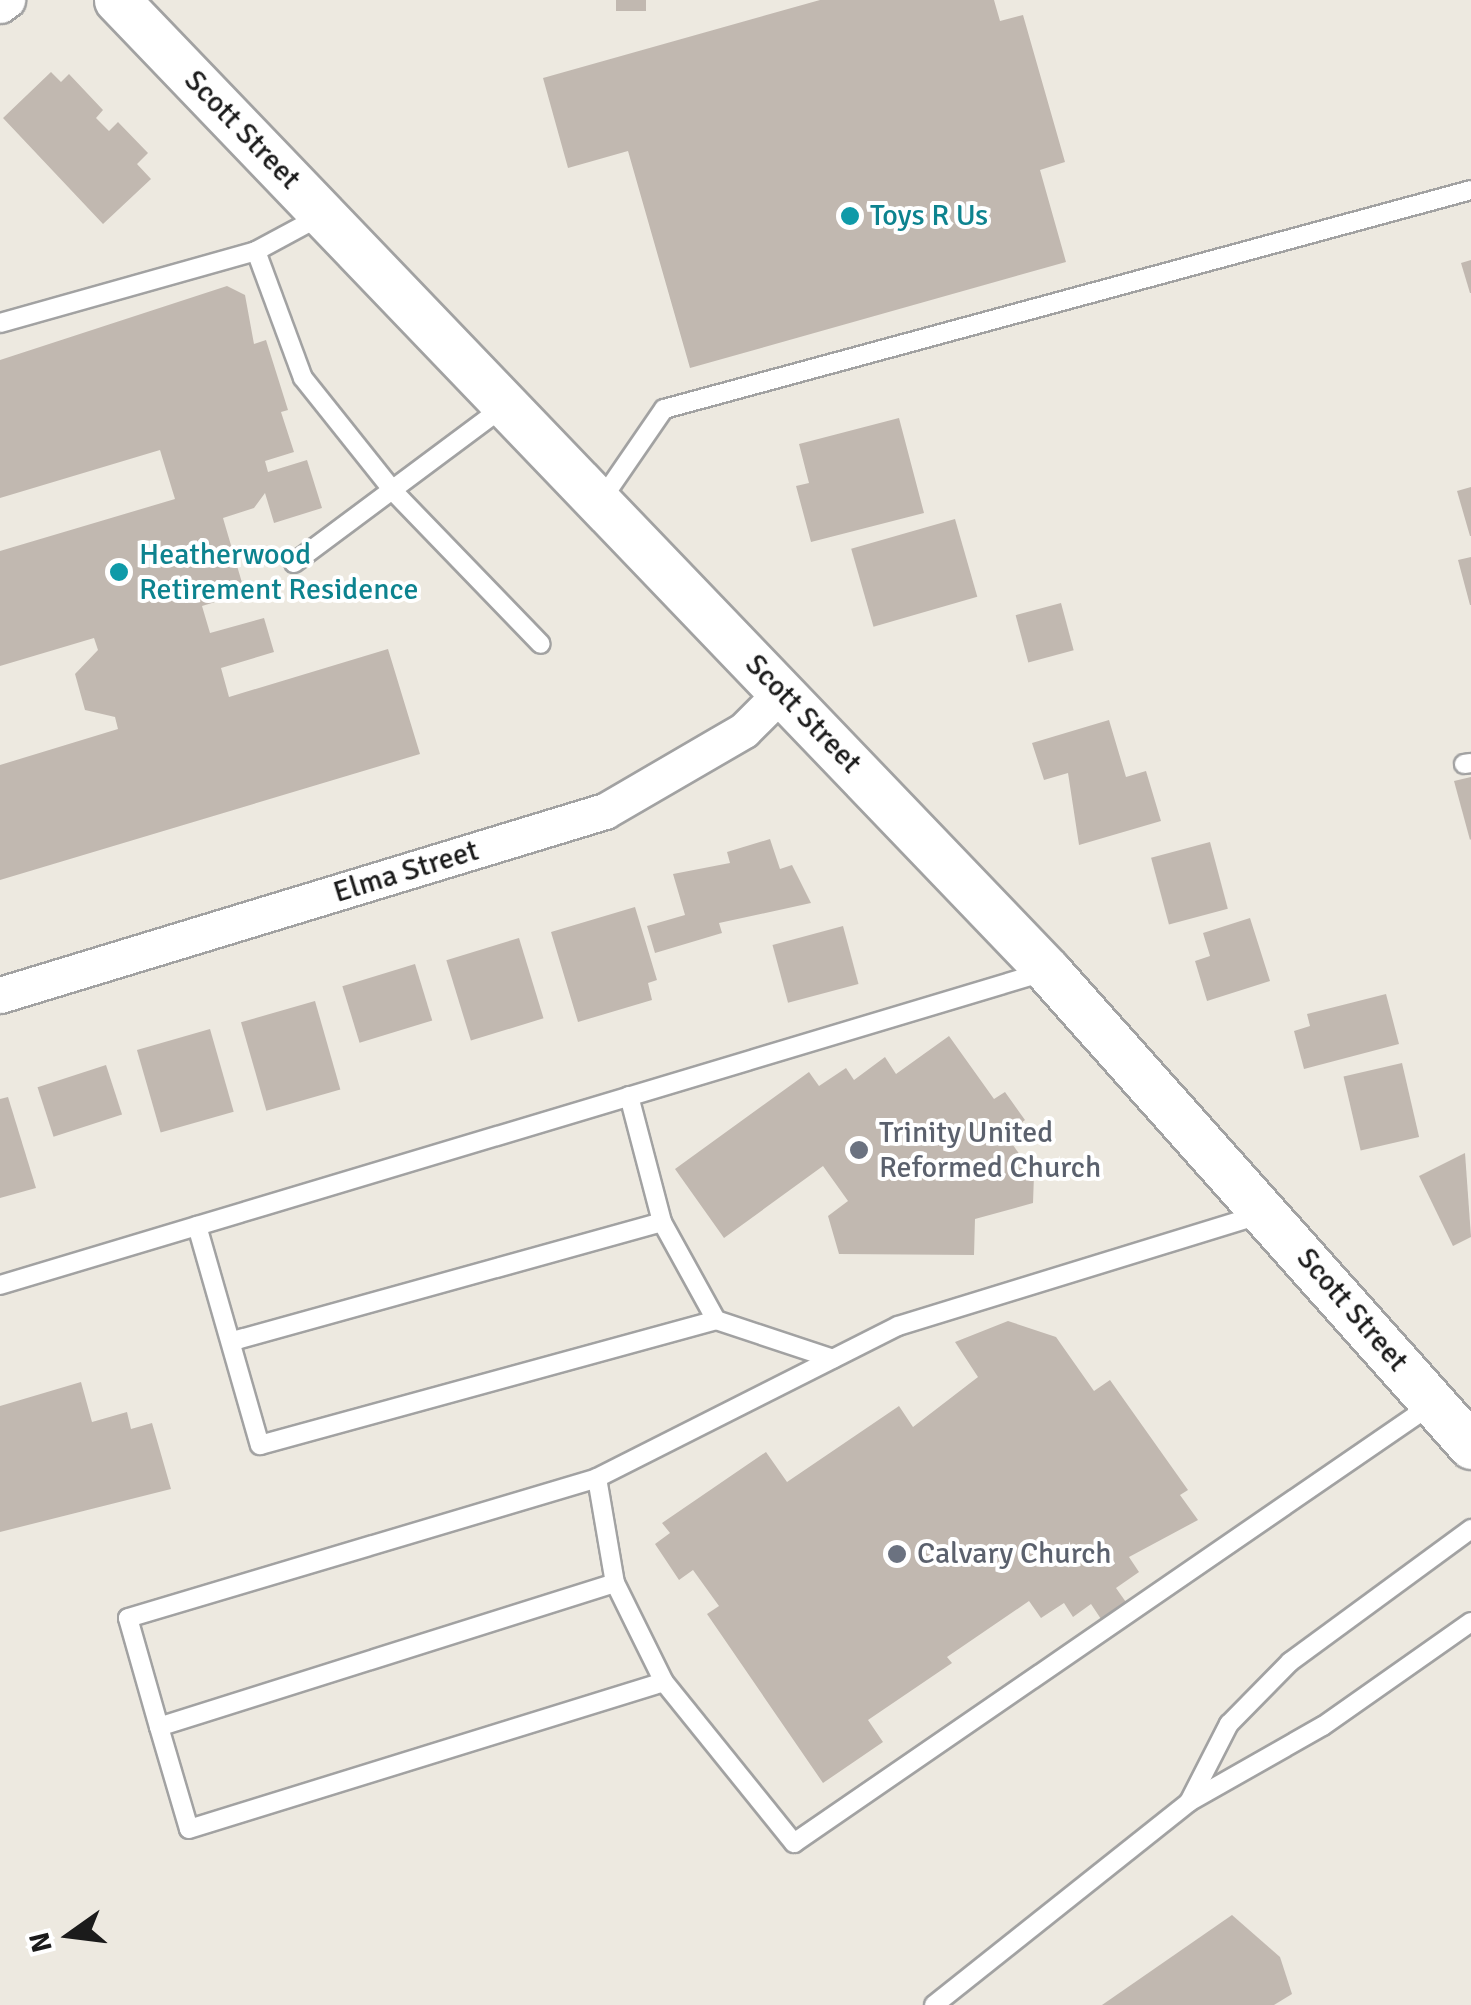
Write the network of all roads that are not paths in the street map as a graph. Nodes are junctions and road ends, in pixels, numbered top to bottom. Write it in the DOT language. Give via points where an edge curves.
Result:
graph roads {
  1 [pos="7,0"];
  2 [pos="117,0"];
  3 [pos="0,5"];
  4 [pos="1471,190"];
  5 [pos="324,215"];
  6 [pos="256,251"];
  7 [pos="0,323"];
  8 [pos="506,406"];
  9 [pos="394,492"];
  10 [pos="600,502"];
  11 [pos="294,563"];
  12 [pos="540,644"];
  13 [pos="782,692"];
  14 [pos="1048,971"];
  15 [pos="0,995"];
  16 [pos="629,1096"];
  17 [pos="1266,1212"];
  18 [pos="662,1222"];
  19 [pos="197,1226"];
  20 [pos="0,1285"];
  21 [pos="716,1320"];
  22 [pos="233,1341"];
  23 [pos="833,1359"];
  24 [pos="1433,1403"];
  25 [pos="1471,1446"];
  26 [pos="596,1478"];
  27 [pos="1471,1529"];
  28 [pos="616,1584"];
  29 [pos="1471,1622"];
  30 [pos="664,1682"];
  31 [pos="159,1727"];
  32 [pos="1189,1802"];
  33 [pos="934,2005"];
  1 -- 3 [label="street"];
  2 -- 5 [label="street, Scott Street"];
  4 -- 10 [label="lane" via="664,408"];
  5 -- 6 [label="lane"];
  5 -- 8 [label="street, Scott Street"];
  6 -- 7 [label="lane"];
  6 -- 9 [label="lane" via="303,378"];
  8 -- 9 [label="lane"];
  8 -- 10 [label="street, Scott Street"];
  9 -- 11 [label="lane"];
  9 -- 12 [label="lane"];
  10 -- 13 [label="street, Scott Street"];
  13 -- 14 [label="street, Scott Street"];
  13 -- 15 [label="street, Elma Street" via="744,730 605,811"];
  14 -- 16 [label="lane"];
  14 -- 17 [label="street, Scott Street"];
  16 -- 18 [label="lane"];
  16 -- 19 [label="lane"];
  17 -- 23 [label="lane" via="898,1326"];
  17 -- 24 [label="street, Scott Street"];
  18 -- 21 [label="lane"];
  18 -- 22 [label="lane"];
  19 -- 20 [label="lane"];
  19 -- 22 [label="lane"];
  21 -- 22 [label="lane" via="260,1444"];
  21 -- 23 [label="lane"];
  23 -- 26 [label="lane"];
  24 -- 25 [label="street, Scott Street"];
  24 -- 30 [label="lane" via="794,1843"];
  26 -- 28 [label="lane"];
  26 -- 31 [label="lane" via="128,1618"];
  27 -- 32 [label="lane" via="1258,1690 1204,1761"];
  28 -- 30 [label="lane"];
  28 -- 31 [label="lane"];
  29 -- 32 [label="lane" via="1322,1726"];
  30 -- 31 [label="lane" via="190,1829"];
  32 -- 33 [label="lane"];
}
